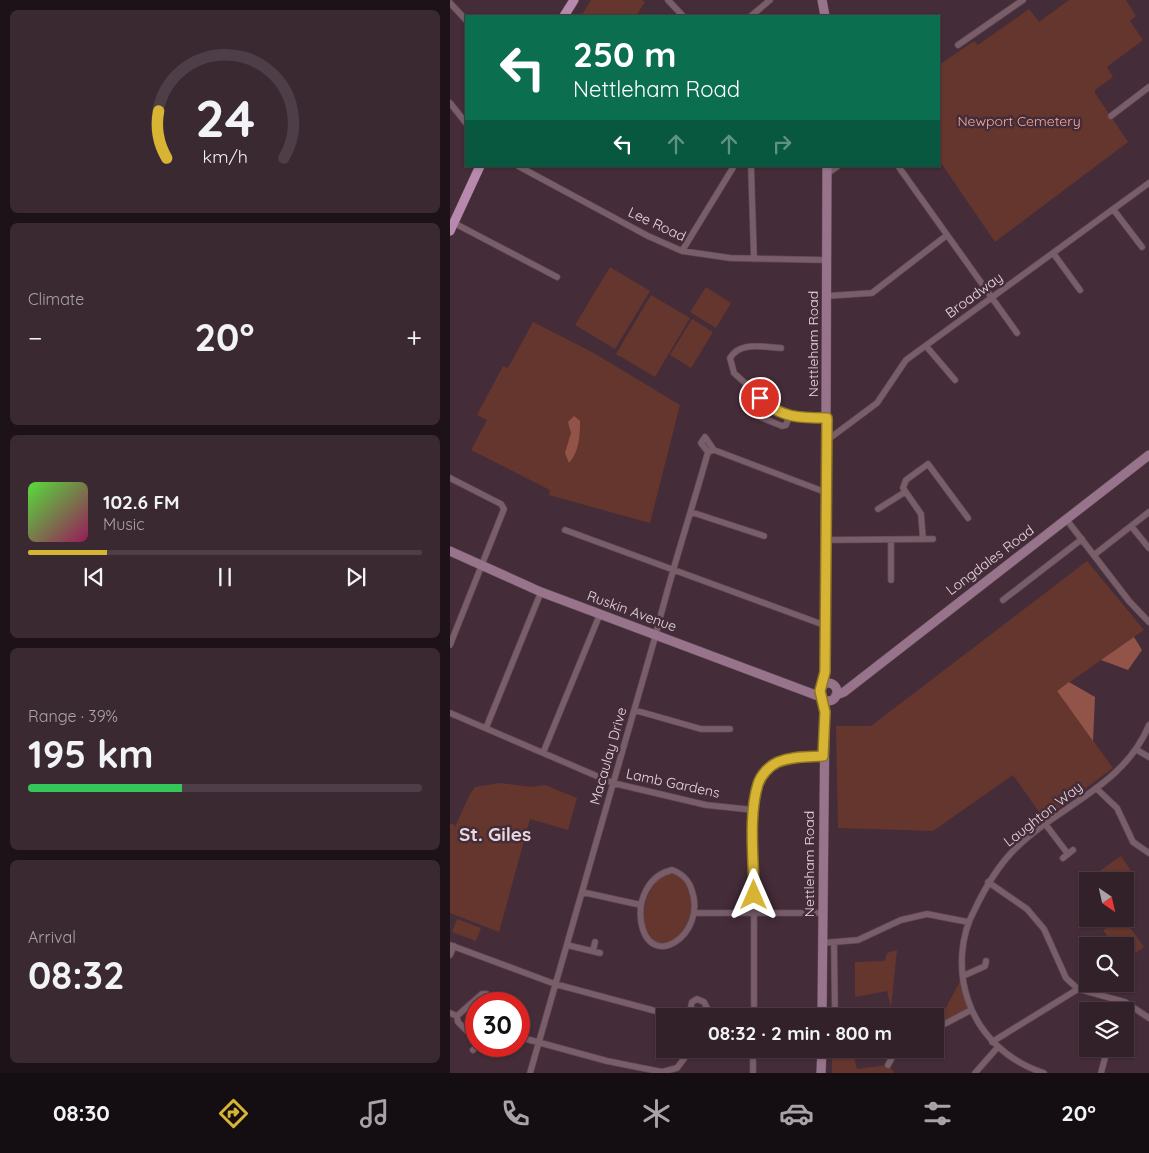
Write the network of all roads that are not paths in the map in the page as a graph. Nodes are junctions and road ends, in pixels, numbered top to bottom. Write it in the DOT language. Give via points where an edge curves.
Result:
graph roads {
  1 [pos="574,0"];
  2 [pos="668,0"];
  3 [pos="770,0"];
  4 [pos="822,0"];
  5 [pos="1023,0"];
  6 [pos="450,3"];
  7 [pos="565,15"];
  8 [pos="682,15"];
  9 [pos="752,15"];
  10 [pos="825,15"];
  11 [pos="465,19"];
  12 [pos="958,45"];
  13 [pos="1149,87"];
  14 [pos="450,103"];
  15 [pos="1111,116"];
  16 [pos="465,122"];
  17 [pos="480,167"];
  18 [pos="520,167"];
  19 [pos="534,167"];
  20 [pos="733,167"];
  21 [pos="751,167"];
  22 [pos="899,167"];
  23 [pos="827,170"];
  24 [pos="532,173"];
  25 [pos="1149,183"];
  26 [pos="1113,209"];
  27 [pos="452,227"];
  28 [pos="947,235"];
  29 [pos="1142,247"];
  30 [pos="682,251"];
  31 [pos="1053,253"];
  32 [pos="754,259"];
  33 [pos="827,260"];
  34 [pos="557,277"];
  35 [pos="1080,290"];
  36 [pos="827,296"];
  37 [pos="991,298"];
  38 [pos="1017,333"];
  39 [pos="926,346"];
  40 [pos="776,350"];
  41 [pos="955,380"];
  42 [pos="755,416"];
  43 [pos="789,417"];
  44 [pos="827,418"];
  45 [pos="826,441"];
  46 [pos="1149,455"];
  47 [pos="450,478"];
  48 [pos="825,492"];
  49 [pos="905,492"];
  50 [pos="878,509"];
  51 [pos="691,512"];
  52 [pos="1149,512"];
  53 [pos="968,518"];
  54 [pos="1066,519"];
  55 [pos="1131,526"];
  56 [pos="565,530"];
  57 [pos="764,536"];
  58 [pos="923,539"];
  59 [pos="934,539"];
  60 [pos="1082,539"];
  61 [pos="824,540"];
  62 [pos="891,540"];
  63 [pos="1149,548"];
  64 [pos="450,551"];
  65 [pos="1094,555"];
  66 [pos="482,566"];
  67 [pos="671,569"];
  68 [pos="891,580"];
  69 [pos="541,592"];
  70 [pos="1003,600"];
  71 [pos="600,614"];
  72 [pos="1149,622"];
  73 [pos="824,625"];
  74 [pos="656,634"];
  75 [pos="450,645"];
  76 [pos="825,672"];
  77 [pos="833,684"];
  78 [pos="821,686"];
  79 [pos="848,687"];
  80 [pos="808,690"];
  81 [pos="822,697"];
  82 [pos="835,697"];
  83 [pos="634,710"];
  84 [pos="825,712"];
  85 [pos="450,713"];
  86 [pos="1149,725"];
  87 [pos="486,728"];
  88 [pos="730,730"];
  89 [pos="1137,750"];
  90 [pos="544,753"];
  91 [pos="823,756"];
  92 [pos="1149,757"];
  93 [pos="613,783"];
  94 [pos="1096,788"];
  95 [pos="754,810"];
  96 [pos="1046,825"];
  97 [pos="1068,854"];
  98 [pos="1148,855"];
  99 [pos="988,882"];
  100 [pos="582,892"];
  101 [pos="641,905"];
  102 [pos="754,912"];
  103 [pos="695,913"];
  104 [pos="822,913"];
  105 [pos="968,922"];
  106 [pos="595,942"];
  107 [pos="834,943"];
  108 [pos="822,944"];
  109 [pos="567,945"];
  110 [pos="452,946"];
  111 [pos="593,951"];
  112 [pos="600,953"];
  113 [pos="450,955"];
  114 [pos="987,965"];
  115 [pos="963,976"];
  116 [pos="555,984"];
  117 [pos="1078,989"];
  118 [pos="691,1008"];
  119 [pos="706,1008"];
  120 [pos="754,1008"];
  121 [pos="822,1008"];
  122 [pos="835,1008"];
  123 [pos="465,1009"];
  124 [pos="971,1010"];
  125 [pos="656,1011"];
  126 [pos="450,1013"];
  127 [pos="457,1016"];
  128 [pos="1149,1018"];
  129 [pos="944,1024"];
  130 [pos="465,1029"];
  131 [pos="530,1041"];
  132 [pos="992,1042"];
  133 [pos="538,1044"];
  134 [pos="998,1048"];
  135 [pos="1105,1057"];
  136 [pos="684,1058"];
  137 [pos="753,1058"];
  138 [pos="822,1058"];
  139 [pos="892,1058"];
  140 [pos="888,1065"];
  141 [pos="530,1073"];
  142 [pos="753,1073"];
  143 [pos="822,1073"];
  144 [pos="974,1073"];
  145 [pos="1044,1073"];
  146 [pos="1101,1073"];
  1 -- 7 [label="main road"];
  2 -- 8 [label="street"];
  3 -- 9 [label="street"];
  4 -- 10 [label="main road"];
  5 -- 12 [label="street"];
  6 -- 11 [label="street"];
  13 -- 15 [label="street"];
  14 -- 16 [label="street"];
  17 -- 27 [label="main road"];
  18 -- 24 [label="street, Lee Road"];
  19 -- 24 [label="street"];
  20 -- 30 [label="street"];
  21 -- 32 [label="street"];
  22 -- 28 [label="street"];
  23 -- 33 [label="main road, Nettleham Road"];
  24 -- 30 [label="street, Lee Road"];
  25 -- 26 [label="street, Broadway"];
  26 -- 29 [label="street"];
  26 -- 31 [label="street, Broadway"];
  27 -- 34 [label="street"];
  28 -- 36 [label="street" via="872,293"];
  28 -- 37 [label="street"];
  30 -- 32 [label="street, Lee Road"];
  31 -- 35 [label="street"];
  31 -- 37 [label="street, Broadway"];
  32 -- 33 [label="street, Lee Road"];
  33 -- 36 [label="main road, Nettleham Road"];
  36 -- 44 [label="main road, Nettleham Road"];
  37 -- 38 [label="street"];
  37 -- 39 [label="street, Broadway"];
  39 -- 41 [label="street"];
  39 -- 45 [label="street, Broadway" via="906,360 877,403"];
  40 -- 43 [label="street" via="743,347 730,358 730,364 734,373 765,403"];
  42 -- 43 [label="street" via="782,426 786,425"];
  43 -- 44 [label="street"];
  44 -- 45 [label="main road, Nettleham Road"];
  45 -- 48 [label="main road, Nettleham Road"];
  46 -- 54 [label="main road, Longdales Road"];
  47 -- 66 [label="street" via="502,504 504,510"];
  48 -- 51 [label="street, Macaulay Drive" via="711,451"];
  48 -- 61 [label="main road, Nettleham Road"];
  49 -- 50 [label="street"];
  49 -- 53 [label="street" via="906,480 928,464"];
  49 -- 58 [label="street" via="921,514"];
  51 -- 57 [label="street"];
  51 -- 67 [label="street, Macaulay Drive"];
  52 -- 55 [label="street"];
  54 -- 60 [label="street"];
  54 -- 79 [label="main road, Longdales Road"];
  55 -- 63 [label="street"];
  55 -- 65 [label="street"];
  56 -- 67 [label="street"];
  58 -- 59 [label="street"];
  58 -- 62 [label="street"];
  60 -- 65 [label="street"];
  60 -- 70 [label="street"];
  61 -- 62 [label="street"];
  61 -- 73 [label="main road, Nettleham Road"];
  62 -- 68 [label="street"];
  64 -- 66 [label="main road, Ruskin Avenue"];
  65 -- 72 [label="street"];
  66 -- 69 [label="main road, Ruskin Avenue"];
  66 -- 75 [label="street"];
  67 -- 73 [label="street"];
  67 -- 74 [label="street, Macaulay Drive"];
  69 -- 71 [label="main road, Ruskin Avenue"];
  69 -- 87 [label="street"];
  71 -- 74 [label="main road, Ruskin Avenue"];
  71 -- 90 [label="street"];
  73 -- 76 [label="main road, Nettleham Road"];
  74 -- 80 [label="main road, Ruskin Avenue"];
  74 -- 83 [label="street, Macaulay Drive"];
  76 -- 77 [label="main road, Nettleham Road"];
  76 -- 78 [label="main road, Nettleham Road"];
  77 -- 78 [label="main road"];
  77 -- 79 [label="main road"];
  77 -- 82 [label="main road"];
  78 -- 80 [label="main road"];
  78 -- 81 [label="main road"];
  79 -- 82 [label="main road, Longdales Road"];
  80 -- 81 [label="main road, Ruskin Avenue"];
  81 -- 82 [label="main road" via="827,700"];
  81 -- 84 [label="main road, Nettleham Road"];
  82 -- 84 [label="main road, Nettleham Road"];
  83 -- 88 [label="street" via="701,729"];
  83 -- 93 [label="street, Macaulay Drive"];
  84 -- 91 [label="main road, Nettleham Road"];
  85 -- 87 [label="street, Lamb Gardens"];
  86 -- 89 [label="street, Laughton Way"];
  87 -- 90 [label="street, Lamb Gardens"];
  89 -- 92 [label="street"];
  89 -- 94 [label="street, Laughton Way" via="1122,768"];
  90 -- 93 [label="street, Lamb Gardens"];
  91 -- 95 [label="street" via="790,758 771,767 758,785"];
  91 -- 104 [label="main road, Nettleham Road"];
  93 -- 95 [label="street, Lamb Gardens" via="706,805"];
  93 -- 100 [label="street, Macaulay Drive"];
  94 -- 96 [label="street, Laughton Way"];
  94 -- 98 [label="street" via="1117,808 1129,837"];
  95 -- 102 [label="street"];
  96 -- 97 [label="street"];
  96 -- 99 [label="street, Laughton Way" via="1013,852"];
  99 -- 105 [label="street, Laughton Way"];
  99 -- 117 [label="street" via="1027,909 1044,929 1066,978"];
  100 -- 101 [label="street"];
  100 -- 109 [label="street, Macaulay Drive"];
  101 -- 103 [label="street" via="647,938 662,946 676,943 684,937"];
  101 -- 103 [label="street" via="653,879 672,870 686,878 693,895"];
  102 -- 103 [label="street"];
  102 -- 104 [label="street"];
  102 -- 120 [label="street"];
  104 -- 108 [label="main road, Nettleham Road"];
  105 -- 107 [label="street" via="927,914 901,920 858,940"];
  105 -- 115 [label="street, Laughton Way" via="962,948"];
  106 -- 111 [label="street"];
  107 -- 108 [label="street"];
  107 -- 122 [label="street"];
  108 -- 121 [label="main road, Nettleham Road"];
  109 -- 111 [label="street"];
  109 -- 116 [label="street, Macaulay Drive"];
  110 -- 113 [label="street"];
  110 -- 116 [label="street"];
  111 -- 112 [label="street"];
  114 -- 115 [label="street"];
  115 -- 124 [label="street, Laughton Way"];
  116 -- 125 [label="street"];
  116 -- 133 [label="street, Macaulay Drive"];
  117 -- 128 [label="street" via="1125,1002"];
  117 -- 132 [label="street"];
  118 -- 119 [label="street" via="697,999 704,1002"];
  123 -- 127 [label="street"];
  124 -- 129 [label="street"];
  124 -- 132 [label="street, Laughton Way"];
  126 -- 127 [label="street"];
  127 -- 130 [label="street"];
  131 -- 133 [label="street"];
  132 -- 134 [label="street, Laughton Way"];
  133 -- 136 [label="street" via="662,1072 677,1068"];
  133 -- 141 [label="street, Macaulay Drive"];
  134 -- 144 [label="street"];
  134 -- 145 [label="street, Laughton Way" via="1018,1063"];
  135 -- 146 [label="street"];
  137 -- 142 [label="street"];
  138 -- 143 [label="main road"];
  139 -- 140 [label="street"];
}
